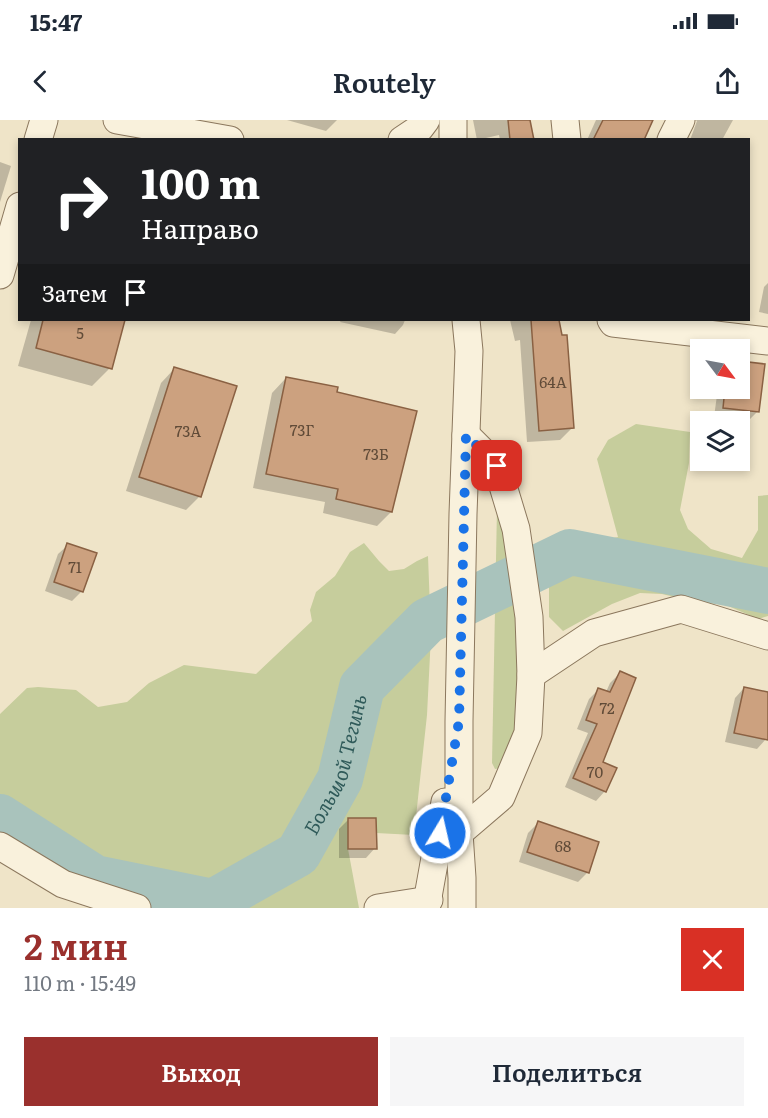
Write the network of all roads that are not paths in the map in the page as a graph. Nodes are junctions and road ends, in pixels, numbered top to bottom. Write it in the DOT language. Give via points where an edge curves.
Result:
graph roads {
  1 [pos="44,120"];
  2 [pos="117,120"];
  3 [pos="426,120"];
  4 [pos="453,120"];
  5 [pos="565,120"];
  6 [pos="681,120"];
  7 [pos="40,138"];
  8 [pos="219,138"];
  9 [pos="405,138"];
  10 [pos="453,138"];
  11 [pos="567,138"];
  12 [pos="672,138"];
  13 [pos="18,213"];
  14 [pos="0,275"];
  15 [pos="466,321"];
  16 [pos="612,322"];
  17 [pos="768,341"];
  18 [pos="466,435"];
  19 [pos="768,636"];
  20 [pos="531,675"];
  21 [pos="459,721"];
  22 [pos="459,833"];
  23 [pos="1,849"];
  24 [pos="434,905"];
  25 [pos="137,908"];
  26 [pos="378,908"];
  27 [pos="462,908"];
  1 -- 7 [label="street"];
  2 -- 8 [label="street"];
  3 -- 9 [label="street"];
  4 -- 10 [label="street"];
  5 -- 11 [label="street"];
  6 -- 12 [label="street"];
  13 -- 14 [label="street"];
  15 -- 18 [label="street"];
  16 -- 17 [label="street"];
  18 -- 20 [label="street" via="497,466 516,529 529,617"];
  18 -- 21 [label="street"];
  19 -- 20 [label="street" via="681,609 594,633"];
  20 -- 22 [label="street" via="528,733 501,797"];
  21 -- 22 [label="street"];
  21 -- 24 [label="street"];
  22 -- 24 [label="street" via="453,886"];
  22 -- 27 [label="street"];
  23 -- 25 [label="street" via="63,884"];
  24 -- 26 [label="street"];
}
